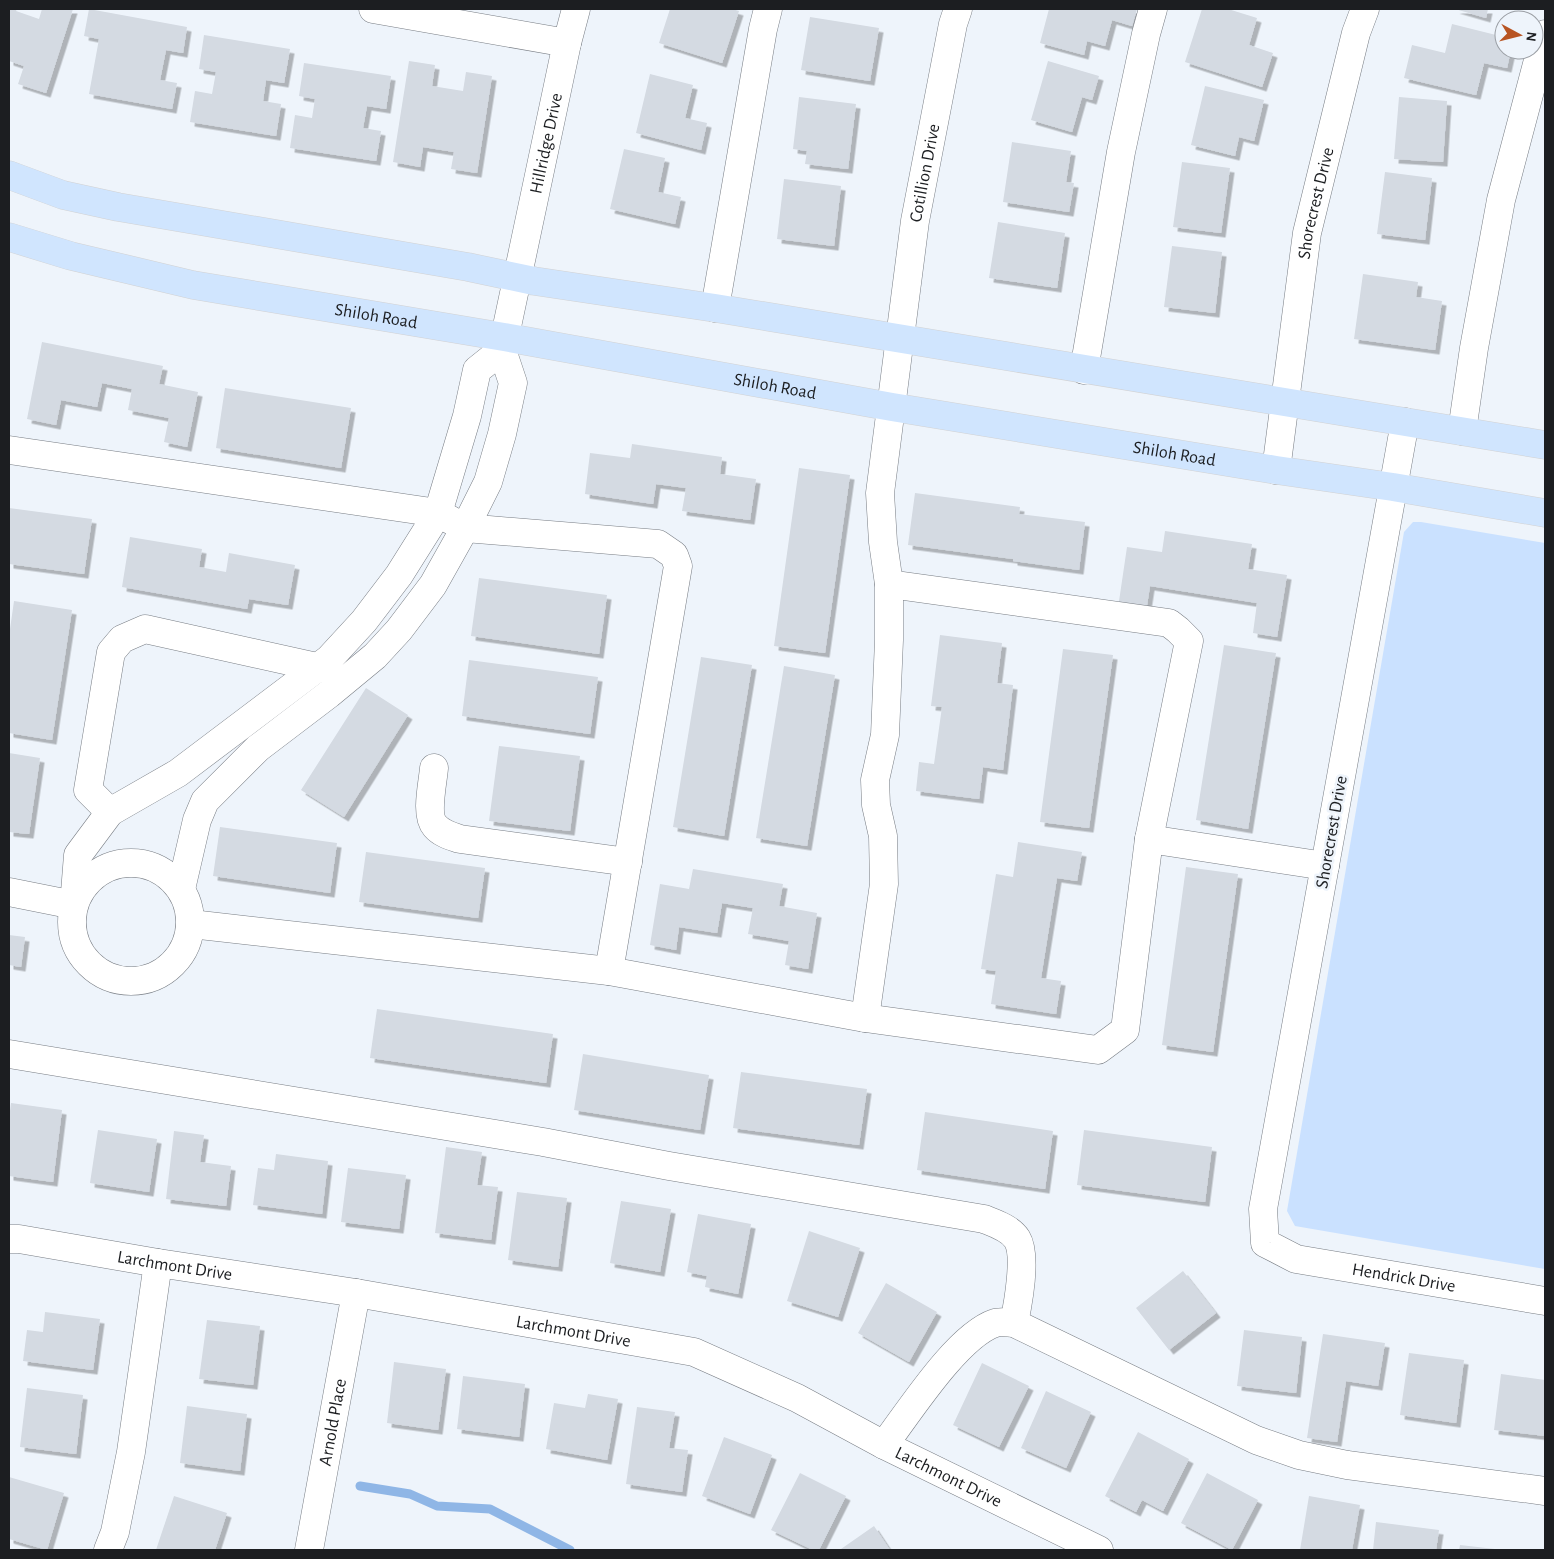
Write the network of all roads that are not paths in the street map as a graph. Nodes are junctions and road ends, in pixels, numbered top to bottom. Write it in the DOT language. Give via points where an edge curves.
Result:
graph roads {
  1 [pos="373,9"];
  2 [pos="576,9"];
  3 [pos="768,9"];
  4 [pos="958,9"];
  5 [pos="1153,9"];
  6 [pos="1365,9"];
  7 [pos="1545,34"];
  8 [pos="567,43"];
  9 [pos="9,175"];
  10 [pos="9,237"];
  11 [pos="517,277"];
  12 [pos="715,308"];
  13 [pos="900,339"];
  14 [pos="503,344"];
  15 [pos="1084,370"];
  16 [pos="1285,402"];
  17 [pos="892,406"];
  18 [pos="1405,422"];
  19 [pos="1462,431"];
  20 [pos="1545,445"];
  21 [pos="9,450"];
  22 [pos="1276,470"];
  23 [pos="1393,487"];
  24 [pos="438,513"];
  25 [pos="1545,513"];
  26 [pos="465,528"];
  27 [pos="889,584"];
  28 [pos="318,667"];
  29 [pos="350,676"];
  30 [pos="434,768"];
  31 [pos="110,812"];
  32 [pos="1149,839"];
  33 [pos="628,862"];
  34 [pos="1325,866"];
  35 [pos="181,889"];
  36 [pos="9,892"];
  37 [pos="74,905"];
  38 [pos="191,924"];
  39 [pos="609,971"];
  40 [pos="866,1018"];
  41 [pos="9,1054"];
  42 [pos="9,1238"];
  43 [pos="1265,1243"];
  44 [pos="158,1263"];
  45 [pos="356,1294"];
  46 [pos="1545,1301"];
  47 [pos="1014,1323"];
  48 [pos="884,1445"];
  49 [pos="1545,1491"];
  50 [pos="108,1550"];
  51 [pos="309,1550"];
  52 [pos="1099,1550"];
  1 -- 8 [label="street"];
  2 -- 8 [label="street, Hillridge Drive"];
  3 -- 12 [label="street"];
  4 -- 13 [label="street, Cotillion Drive" via="915,221"];
  5 -- 15 [label="street" via="1121,152"];
  6 -- 16 [label="street, Shorecrest Drive" via="1356,33 1307,233"];
  7 -- 19 [label="street" via="1501,200"];
  8 -- 11 [label="street, Hillridge Drive"];
  9 -- 11 [label="main road" via="63,195 118,207"];
  10 -- 14 [label="main road, Shiloh Road" via="71,256 193,285"];
  11 -- 12 [label="main road"];
  11 -- 14 [label="street, Hillridge Drive"];
  12 -- 13 [label="main road"];
  13 -- 15 [label="main road"];
  13 -- 17 [label="street, Cotillion Drive"];
  14 -- 17 [label="main road, Shiloh Road"];
  14 -- 24 [label="street" via="477,370"];
  14 -- 26 [label="street" via="512,384 502,434 488,482"];
  15 -- 16 [label="main road"];
  16 -- 18 [label="main road"];
  16 -- 22 [label="street, Shorecrest Drive"];
  17 -- 22 [label="main road, Shiloh Road"];
  17 -- 27 [label="street, Cotillion Drive" via="880,493"];
  18 -- 19 [label="main road"];
  18 -- 23 [label="street, Shorecrest Drive"];
  19 -- 20 [label="main road"];
  21 -- 24 [label="street"];
  22 -- 23 [label="main road, Shiloh Road"];
  23 -- 25 [label="main road, Shiloh Road"];
  23 -- 34 [label="street, Shorecrest Drive"];
  24 -- 26 [label="street"];
  24 -- 28 [label="street" via="399,575 364,621"];
  26 -- 29 [label="street" via="433,585 399,630 375,656"];
  26 -- 33 [label="street" via="658,544 674,555 678,566"];
  27 -- 32 [label="street" via="1168,623 1178,630 1189,641"];
  27 -- 40 [label="street, Cotillion Drive" via="885,735 876,780 876,805 883,836 884,884"];
  28 -- 29 [label="street"];
  28 -- 31 [label="street" via="178,773"];
  28 -- 31 [label="street" via="145,629 122,639 112,652 88,790"];
  29 -- 35 [label="street" via="258,748 205,801 197,820"];
  30 -- 33 [label="street" via="430,808 434,825 445,834 460,839"];
  31 -- 37 [label="street" via="78,855"];
  32 -- 34 [label="street"];
  32 -- 40 [label="street" via="1125,1030 1111,1042 1098,1050"];
  33 -- 39 [label="street"];
  34 -- 43 [label="street, Shorecrest Drive" via="1263,1208"];
  35 -- 37 [label="street" via="168,874 151,865 113,864 82,887"];
  35 -- 38 [label="street" via="189,905"];
  36 -- 37 [label="street"];
  37 -- 38 [label="street" via="72,925 76,945 87,962 102,975 122,981 142,981 161,974 176,961 187,944"];
  38 -- 39 [label="street"];
  39 -- 40 [label="street"];
  41 -- 47 [label="street" via="984,1219 1016,1238 1021,1252"];
  42 -- 44 [label="street, Larchmont Drive"];
  43 -- 46 [label="street, Hendrick Drive" via="1296,1258"];
  44 -- 45 [label="street, Larchmont Drive"];
  44 -- 50 [label="street" via="131,1452 115,1532"];
  45 -- 48 [label="street, Larchmont Drive" via="694,1352 797,1398"];
  45 -- 51 [label="street, Arnold Place"];
  47 -- 48 [label="street" via="996,1322 970,1337"];
  47 -- 49 [label="street" via="1256,1440 1299,1455 1347,1465"];
  48 -- 52 [label="street, Larchmont Drive"];
}
